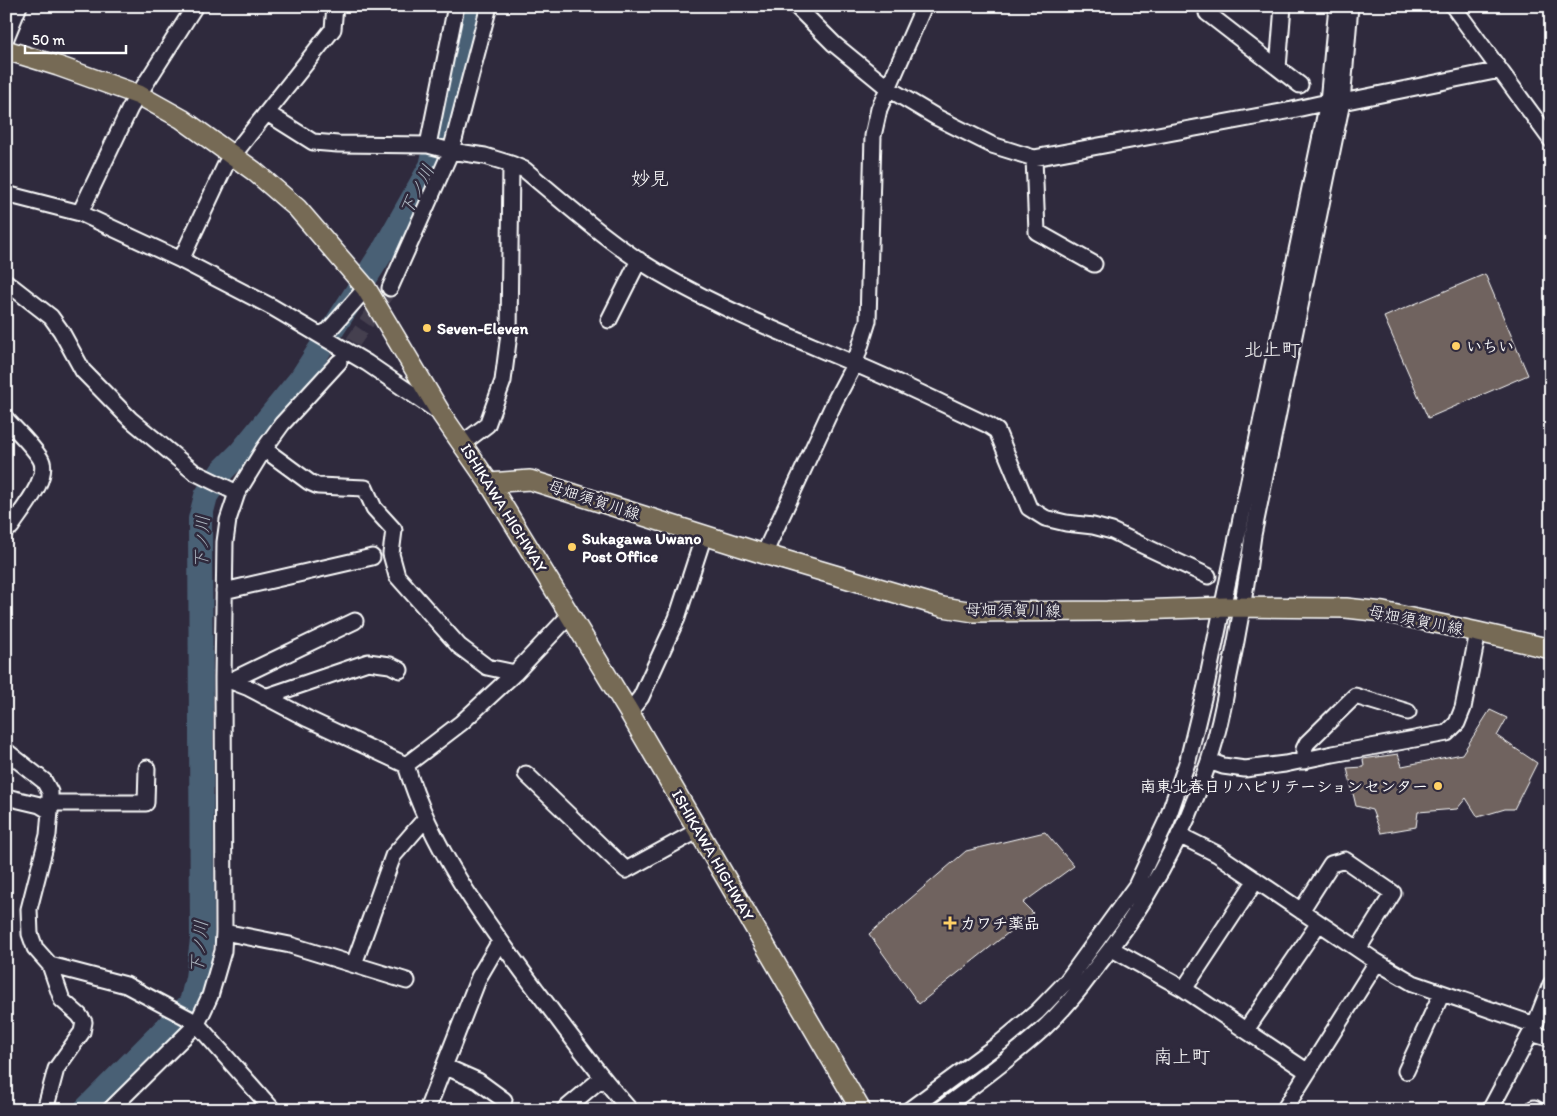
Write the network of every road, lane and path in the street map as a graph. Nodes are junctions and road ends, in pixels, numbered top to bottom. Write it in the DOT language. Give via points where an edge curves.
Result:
graph roads {
  1 [pos="19,6"];
  2 [pos="195,6"];
  3 [pos="335,6"];
  4 [pos="456,6"];
  5 [pos="489,6"];
  6 [pos="796,6"];
  7 [pos="924,6"];
  8 [pos="1208,6"];
  9 [pos="1283,6"];
  10 [pos="1337,6"];
  11 [pos="1350,6"];
  12 [pos="1453,6"];
  13 [pos="6,38"];
  14 [pos="6,50"];
  15 [pos="1278,68"];
  16 [pos="1500,70"];
  17 [pos="1300,85"];
  18 [pos="889,89"];
  19 [pos="139,95"];
  20 [pos="1335,102"];
  21 [pos="267,113"];
  22 [pos="1551,140"];
  23 [pos="428,145"];
  24 [pos="451,151"];
  25 [pos="232,155"];
  26 [pos="1034,158"];
  27 [pos="511,164"];
  28 [pos="6,194"];
  29 [pos="80,213"];
  30 [pos="181,260"];
  31 [pos="639,260"];
  32 [pos="1094,264"];
  33 [pos="6,282"];
  34 [pos="366,288"];
  35 [pos="390,288"];
  36 [pos="609,320"];
  37 [pos="320,335"];
  38 [pos="339,362"];
  39 [pos="855,364"];
  40 [pos="442,415"];
  41 [pos="6,419"];
  42 [pos="463,444"];
  43 [pos="264,449"];
  44 [pos="489,483"];
  45 [pos="237,493"];
  46 [pos="11,527"];
  47 [pos="704,535"];
  48 [pos="764,554"];
  49 [pos="372,557"];
  50 [pos="1208,576"];
  51 [pos="224,591"];
  52 [pos="1231,607"];
  53 [pos="570,615"];
  54 [pos="355,621"];
  55 [pos="1478,632"];
  56 [pos="1551,650"];
  57 [pos="400,670"];
  58 [pos="515,673"];
  59 [pos="227,680"];
  60 [pos="265,696"];
  61 [pos="629,712"];
  62 [pos="1408,712"];
  63 [pos="6,751"];
  64 [pos="1209,761"];
  65 [pos="1304,761"];
  66 [pos="406,765"];
  67 [pos="147,768"];
  68 [pos="526,774"];
  69 [pos="6,797"];
  70 [pos="50,807"];
  71 [pos="426,818"];
  72 [pos="699,830"];
  73 [pos="1179,834"];
  74 [pos="1256,880"];
  75 [pos="1301,911"];
  76 [pos="1319,923"];
  77 [pos="224,932"];
  78 [pos="500,941"];
  79 [pos="1112,948"];
  80 [pos="1358,949"];
  81 [pos="1377,962"];
  82 [pos="354,964"];
  83 [pos="50,965"];
  84 [pos="407,980"];
  85 [pos="1551,984"];
  86 [pos="1184,989"];
  87 [pos="1442,993"];
  88 [pos="193,1021"];
  89 [pos="1533,1029"];
  90 [pos="1246,1030"];
  91 [pos="1551,1039"];
  92 [pos="444,1066"];
  93 [pos="1406,1071"];
  94 [pos="1308,1072"];
  95 [pos="602,1078"];
  96 [pos="504,1100"];
  97 [pos="45,1110"];
  98 [pos="110,1110"];
  99 [pos="273,1110"];
  100 [pos="428,1110"];
  101 [pos="564,1110"];
  102 [pos="630,1110"];
  103 [pos="861,1110"];
  104 [pos="909,1110"];
  105 [pos="940,1110"];
  106 [pos="1284,1110"];
  107 [pos="1490,1110"];
  108 [pos="1533,1110"];
  109 [pos="1537,1110"];
  1 -- 13 [label="street"];
  2 -- 19 [label="street"];
  3 -- 21 [label="street" via="333,29"];
  4 -- 23 [label="street"];
  5 -- 24 [label="street"];
  6 -- 18 [label="street" via="834,44"];
  7 -- 18 [label="street"];
  8 -- 15 [label="street" via="1207,13"];
  9 -- 15 [label="street"];
  10 -- 20 [label="street"];
  11 -- 20 [label="street"];
  12 -- 16 [label="street"];
  14 -- 19 [label="main road, ISHIKAWA HIGHWAY"];
  15 -- 17 [label="street"];
  16 -- 20 [label="street"];
  16 -- 22 [label="street"];
  18 -- 26 [label="street" via="992,145"];
  18 -- 39 [label="street" via="872,136 868,321"];
  19 -- 25 [label="main road, ISHIKAWA HIGHWAY" via="182,119"];
  19 -- 29 [label="street"];
  20 -- 26 [label="street"];
  20 -- 52 [label="street"];
  20 -- 52 [label="street" via="1253,535"];
  21 -- 23 [label="street" via="313,142"];
  21 -- 25 [label="street"];
  23 -- 24 [label="street"];
  24 -- 27 [label="street"];
  24 -- 35 [label="street"];
  25 -- 30 [label="street"];
  25 -- 34 [label="main road, ISHIKAWA HIGHWAY" via="297,208"];
  26 -- 32 [label="street" via="1037,232"];
  27 -- 31 [label="street" via="525,170"];
  27 -- 42 [label="street" via="509,334 503,381 487,425"];
  28 -- 29 [label="street"];
  29 -- 30 [label="street"];
  30 -- 37 [label="street"];
  31 -- 36 [label="street"];
  31 -- 39 [label="street" via="735,313"];
  33 -- 45 [label="street" via="51,317 83,371 130,419 194,472"];
  34 -- 37 [label="street" via="329,330"];
  34 -- 40 [label="main road, ISHIKAWA HIGHWAY"];
  37 -- 40 [label="street" via="368,363"];
  38 -- 43 [label="street" via="282,424"];
  39 -- 48 [label="street"];
  39 -- 50 [label="street" via="997,431 1029,508 1045,518 1112,531"];
  40 -- 42 [label="main road, ISHIKAWA HIGHWAY"];
  41 -- 46 [label="street" via="41,459 44,468 42,480"];
  42 -- 44 [label="main road, ISHIKAWA HIGHWAY"];
  43 -- 45 [label="street"];
  43 -- 58 [label="street" via="318,486 365,488 374,508 394,530 391,554 397,576 460,646 487,667"];
  44 -- 47 [label="main road, 母畑須賀川線" via="530,480"];
  44 -- 53 [label="main road, ISHIKAWA HIGHWAY"];
  45 -- 51 [label="street" via="225,542"];
  47 -- 48 [label="main road, 母畑須賀川線"];
  47 -- 61 [label="street" via="676,618 641,697"];
  48 -- 52 [label="main road, 母畑須賀川線" via="943,607 974,612"];
  49 -- 51 [label="street"];
  51 -- 59 [label="street"];
  52 -- 55 [label="main road, 母畑須賀川線" via="1346,608 1383,612"];
  52 -- 64 [label="street" via="1220,723"];
  52 -- 104 [label="street" via="1220,654 1206,686 1188,760 1167,820 1136,886 1066,981 1037,1012"];
  53 -- 58 [label="street"];
  53 -- 61 [label="main road, ISHIKAWA HIGHWAY"];
  54 -- 59 [label="street"];
  55 -- 56 [label="main road, 母畑須賀川線"];
  55 -- 65 [label="street" via="1463,708 1457,723 1447,733"];
  57 -- 60 [label="street" via="368,662"];
  58 -- 66 [label="street" via="461,722"];
  59 -- 60 [label="street"];
  59 -- 77 [label="street"];
  60 -- 66 [label="street"];
  61 -- 72 [label="main road, ISHIKAWA HIGHWAY"];
  62 -- 65 [label="street" via="1355,696 1306,743"];
  63 -- 70 [label="street" via="44,781 50,792"];
  64 -- 65 [label="street" via="1245,769"];
  64 -- 73 [label="street"];
  66 -- 71 [label="street"];
  67 -- 70 [label="street" via="146,803"];
  68 -- 72 [label="street" via="626,870"];
  69 -- 70 [label="street"];
  70 -- 83 [label="street" via="48,835 29,909 30,934 35,948"];
  71 -- 78 [label="street" via="448,862"];
  71 -- 82 [label="street" via="393,856"];
  72 -- 103 [label="main road, ISHIKAWA HIGHWAY"];
  73 -- 74 [label="street"];
  73 -- 79 [label="street" via="1146,898"];
  74 -- 75 [label="street"];
  74 -- 86 [label="street"];
  75 -- 76 [label="street"];
  75 -- 80 [label="street" via="1331,864 1345,860 1393,893"];
  76 -- 80 [label="street"];
  76 -- 90 [label="street"];
  77 -- 82 [label="street" via="290,945"];
  77 -- 88 [label="street" via="210,996"];
  78 -- 92 [label="street" via="479,977"];
  78 -- 95 [label="street"];
  79 -- 86 [label="street"];
  79 -- 105 [label="street" via="1044,1027 987,1076"];
  80 -- 81 [label="street"];
  81 -- 87 [label="street" via="1413,983"];
  81 -- 94 [label="street"];
  82 -- 84 [label="street"];
  83 -- 88 [label="street" via="126,985"];
  83 -- 97 [label="street" via="62,1000 84,1022 82,1032 56,1069"];
  85 -- 89 [label="street"];
  86 -- 90 [label="street"];
  87 -- 89 [label="street"];
  87 -- 93 [label="street"];
  88 -- 98 [label="street"];
  88 -- 99 [label="street"];
  89 -- 91 [label="street"];
  89 -- 107 [label="street"];
  90 -- 94 [label="street"];
  92 -- 96 [label="street" via="478,1081"];
  92 -- 100 [label="street"];
  94 -- 106 [label="street"];
  95 -- 101 [label="street"];
  95 -- 102 [label="street"];
  108 -- 109 [label="street"];
}
